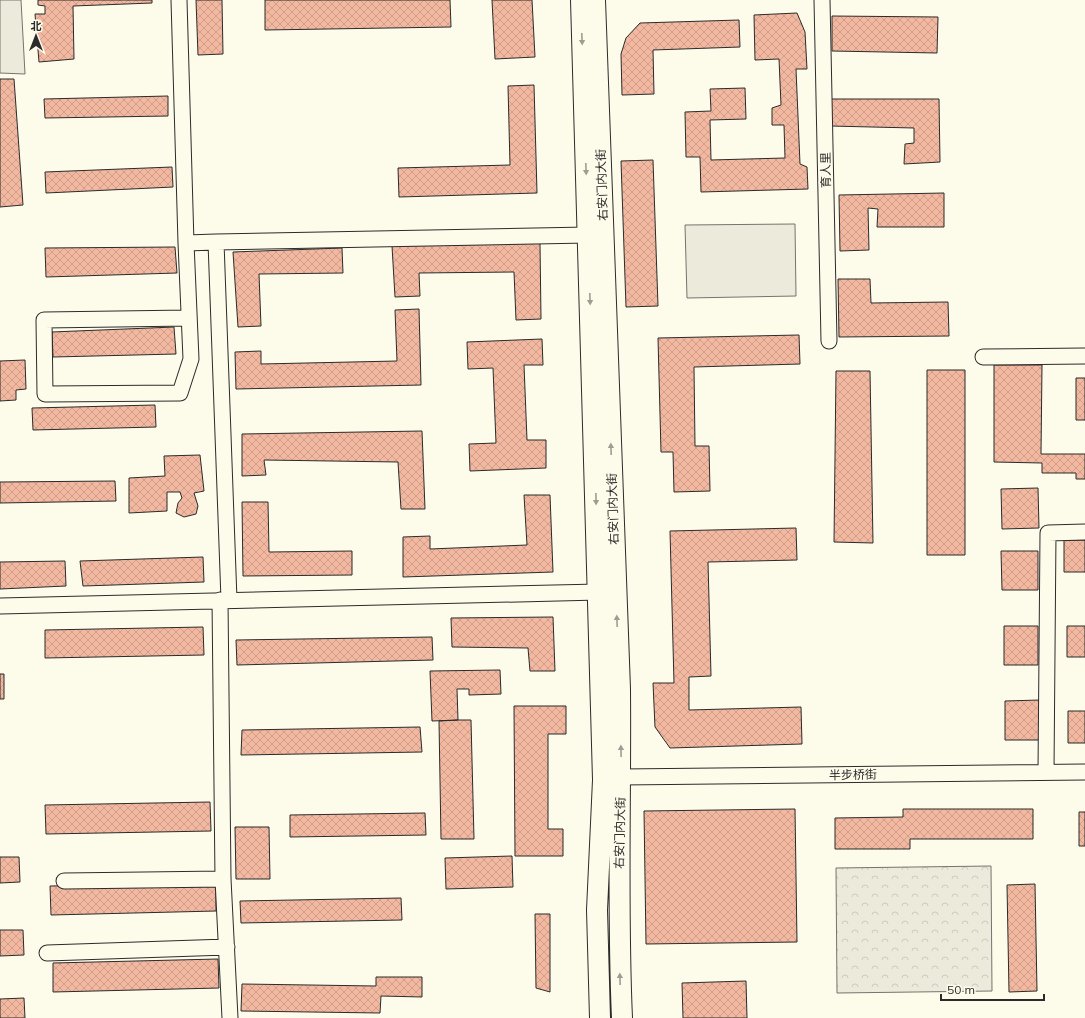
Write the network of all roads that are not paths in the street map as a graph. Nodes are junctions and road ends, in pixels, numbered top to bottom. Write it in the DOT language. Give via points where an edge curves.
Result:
graph roads {
  1 [pos="179,0"];
  2 [pos="581,0"];
  3 [pos="595,0"];
  4 [pos="822,0"];
  5 [pos="588,236"];
  6 [pos="216,242"];
  7 [pos="186,243"];
  8 [pos="189,318"];
  9 [pos="829,341"];
  10 [pos="1085,356"];
  11 [pos="983,357"];
  12 [pos="1085,532"];
  13 [pos="599,592"];
  14 [pos="224,600"];
  15 [pos="0,606"];
  16 [pos="1046,772"];
  17 [pos="1085,772"];
  18 [pos="621,777"];
  19 [pos="223,879"];
  20 [pos="64,881"];
  21 [pos="227,947"];
  22 [pos="47,953"];
  23 [pos="230,1018"];
  24 [pos="600,1018"];
  25 [pos="622,1018"];
  1 -- 7 [label="street"];
  2 -- 5 [label="main road, 右安门内大街, one-way"];
  18 -- 3 [label="main road, 右安门内大街, one-way"];
  4 -- 9 [label="street, 育人里"];
  5 -- 6 [label="street"];
  5 -- 13 [label="main road, 右安门内大街, one-way"];
  6 -- 7 [label="street"];
  6 -- 14 [label="street"];
  7 -- 8 [label="street"];
  8 -- 8 [label="street" via="191,359 180,393 45,394 44,320"];
  10 -- 11 [label="street"];
  12 -- 16 [label="street" via="1048,533"];
  13 -- 14 [label="street"];
  13 -- 24 [label="main road, 右安门内大街" via="603,780 597,910"];
  14 -- 15 [label="street"];
  14 -- 19 [label="street"];
  16 -- 17 [label="street, 半步桥街"];
  16 -- 18 [label="street, 半步桥街"];
  25 -- 18 [label="main road, 右安门内大街, one-way" via="619,915"];
  19 -- 20 [label="street"];
  19 -- 21 [label="street"];
  21 -- 22 [label="street"];
  21 -- 23 [label="street"];
}
